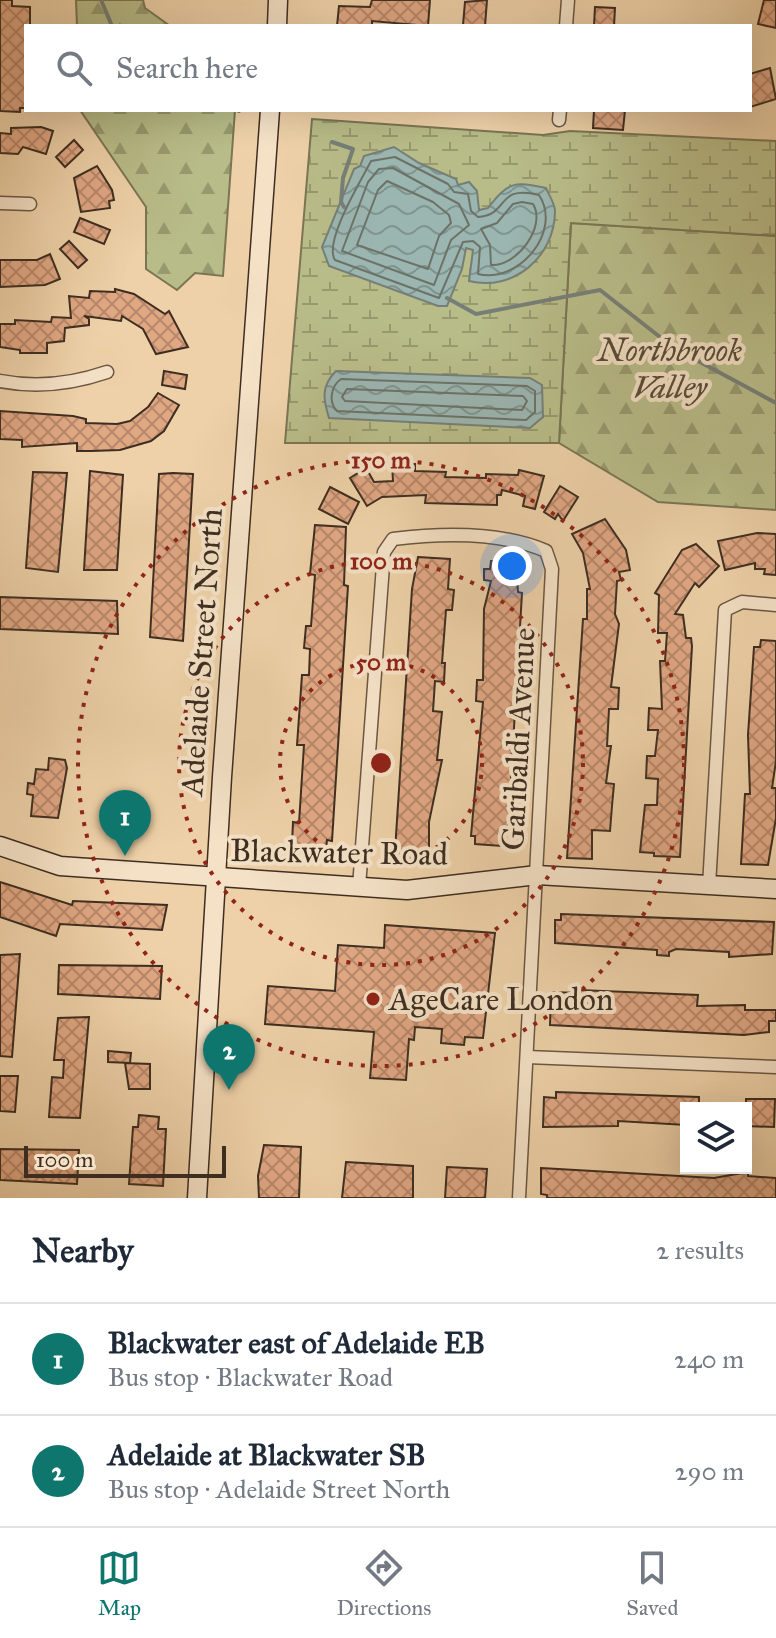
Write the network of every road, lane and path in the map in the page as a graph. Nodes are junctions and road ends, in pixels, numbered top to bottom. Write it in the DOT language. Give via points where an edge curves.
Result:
graph roads {
  1 [pos="278,0"];
  2 [pos="568,0"];
  3 [pos="277,24"];
  4 [pos="566,24"];
  5 [pos="270,112"];
  6 [pos="0,203"];
  7 [pos="30,204"];
  8 [pos="107,372"];
  9 [pos="0,381"];
  10 [pos="776,605"];
  11 [pos="0,846"];
  12 [pos="537,875"];
  13 [pos="216,879"];
  14 [pos="709,886"];
  15 [pos="359,887"];
  16 [pos="776,889"];
  17 [pos="527,1057"];
  18 [pos="776,1067"];
  19 [pos="197,1198"];
  20 [pos="519,1198"];
  1 -- 3 [label="main road"];
  2 -- 4 [label="street"];
  5 -- 13 [label="main road, Adelaide Street North"];
  6 -- 7 [label="street"];
  8 -- 9 [label="street" via="43,385"];
  10 -- 14 [label="street" via="742,602 725,610"];
  11 -- 13 [label="main road, Blackwater Road" via="60,866"];
  12 -- 14 [label="main road, Blackwater Road"];
  12 -- 15 [label="main road, Blackwater Road" via="407,890"];
  12 -- 15 [label="street, Garibaldi Avenue" via="552,569 546,551 521,540 420,536 393,539 384,552"];
  12 -- 17 [label="street, Garibaldi Avenue"];
  13 -- 15 [label="main road, Blackwater Road"];
  13 -- 19 [label="main road, Adelaide Street North"];
  14 -- 16 [label="main road, Blackwater Road"];
  17 -- 18 [label="street"];
  17 -- 20 [label="street, Garibaldi Avenue"];
}
